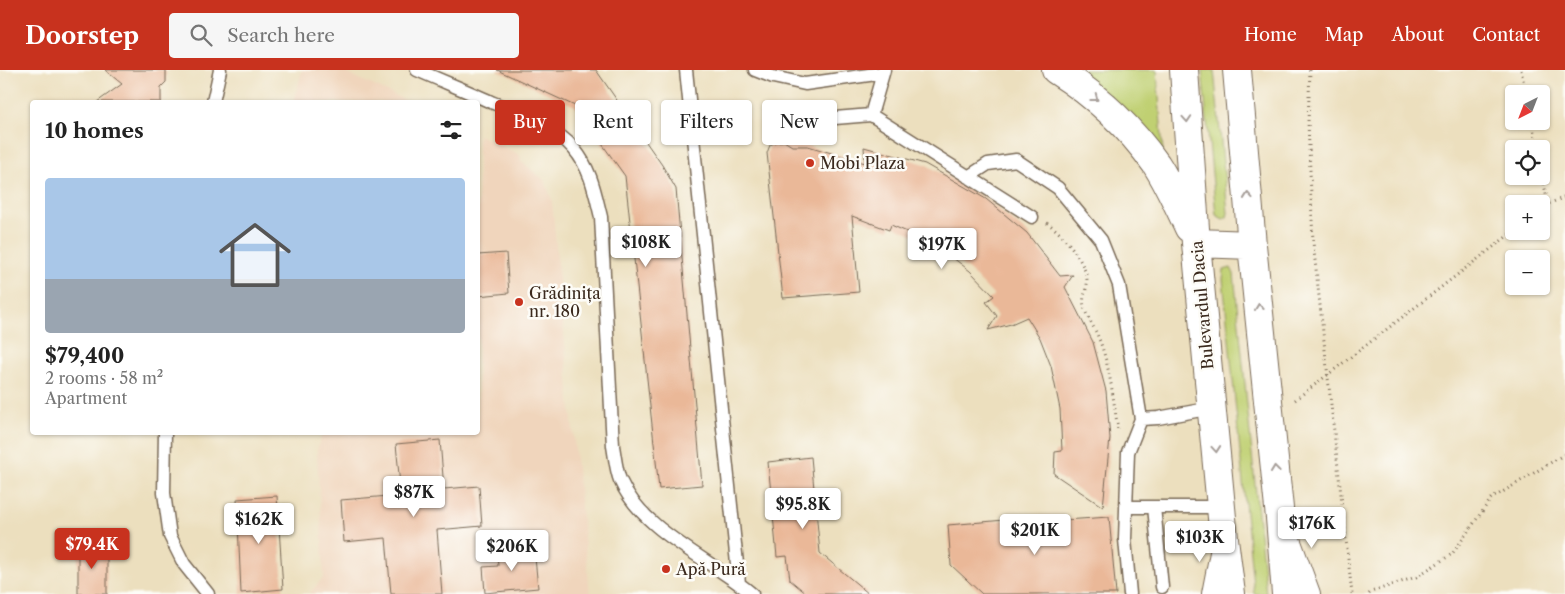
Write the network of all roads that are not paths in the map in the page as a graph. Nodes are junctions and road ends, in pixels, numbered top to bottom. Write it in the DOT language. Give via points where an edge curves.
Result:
graph roads {
  1 [pos="220,70"];
  2 [pos="417,70"];
  3 [pos="686,70"];
  4 [pos="755,70"];
  5 [pos="1056,70"];
  6 [pos="1184,70"];
  7 [pos="1238,70"];
  8 [pos="883,71"];
  9 [pos="213,100"];
  10 [pos="870,115"];
  11 [pos="837,118"];
  12 [pos="968,177"];
  13 [pos="1032,217"];
  14 [pos="1196,243"];
  15 [pos="1252,245"];
  16 [pos="1212,408"];
  17 [pos="1141,419"];
  18 [pos="165,435"];
  19 [pos="1154,507"];
  20 [pos="1221,507"];
  21 [pos="1126,508"];
  22 [pos="1280,518"];
  23 [pos="1224,539"];
  24 [pos="740,583"];
  25 [pos="1162,587"];
  26 [pos="208,594"];
  27 [pos="752,594"];
  28 [pos="1130,594"];
  29 [pos="1214,594"];
  30 [pos="1231,594"];
  31 [pos="1286,594"];
  32 [pos="1308,594"];
  1 -- 9 [label="lane"];
  2 -- 24 [label="lane" via="524,116 561,136 584,164 593,183 601,217 614,446 620,479 632,501 651,521 676,542"];
  3 -- 24 [label="lane"];
  4 -- 8 [label="lane" via="805,84"];
  5 -- 14 [label="main road, one-way" via="1104,106 1156,164"];
  6 -- 14 [label="main road, Bulevardul Dacia, one-way"];
  15 -- 7 [label="main road, one-way"];
  8 -- 10 [label="lane"];
  10 -- 11 [label="lane"];
  10 -- 12 [label="lane"];
  12 -- 13 [label="lane"];
  12 -- 17 [label="lane" via="988,164 1016,160 1058,188 1101,240 1119,285"];
  14 -- 15 [label="main road"];
  14 -- 16 [label="main road, Bulevardul Dacia"];
  22 -- 15 [label="main road, one-way"];
  16 -- 17 [label="lane"];
  16 -- 20 [label="main road, Bulevardul Dacia, one-way"];
  17 -- 21 [label="lane" via="1128,452"];
  18 -- 26 [label="lane" via="164,493 170,536 184,564"];
  19 -- 20 [label="lane"];
  19 -- 21 [label="lane"];
  19 -- 25 [label="lane"];
  20 -- 23 [label="main road, Bulevardul Dacia"];
  21 -- 28 [label="lane"];
  22 -- 31 [label="main road"];
  22 -- 32 [label="street"];
  23 -- 29 [label="street, Bulevardul Dacia"];
  23 -- 30 [label="main road, Bulevardul Dacia"];
  24 -- 27 [label="lane"];
}
